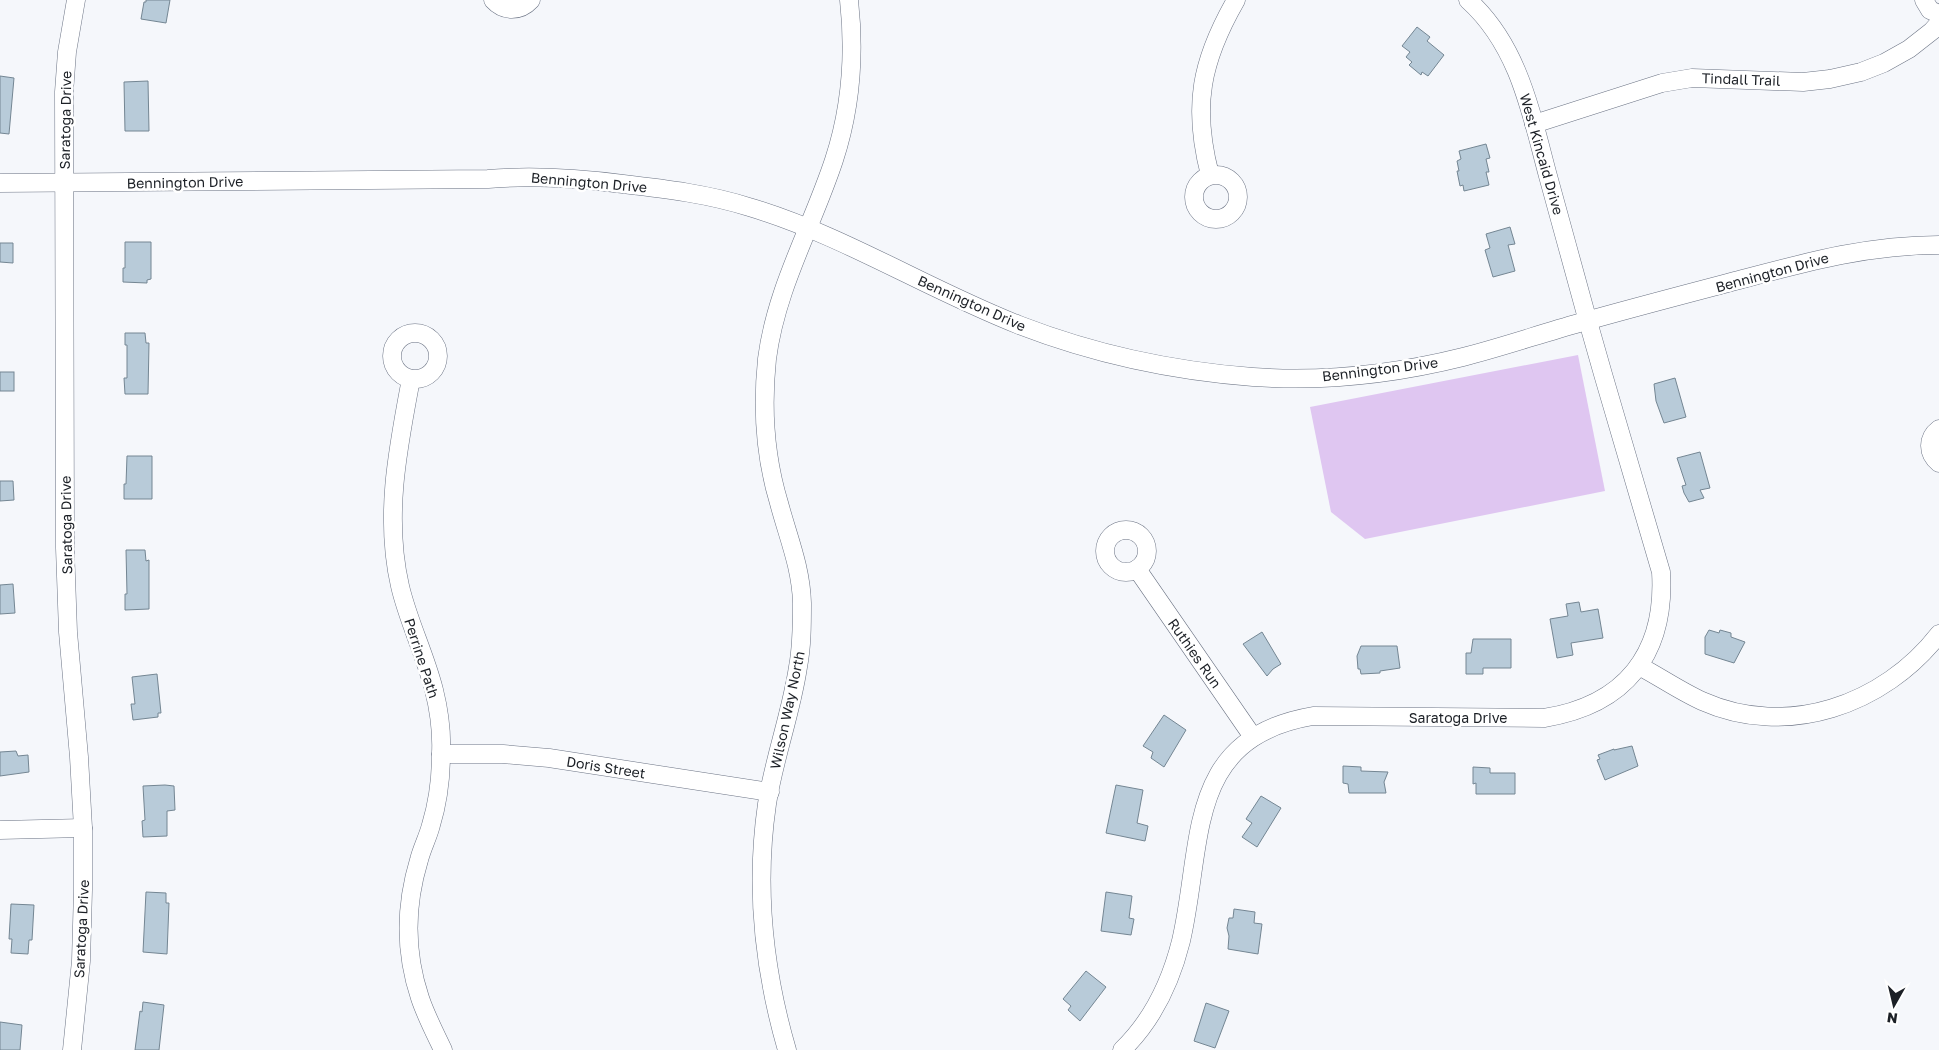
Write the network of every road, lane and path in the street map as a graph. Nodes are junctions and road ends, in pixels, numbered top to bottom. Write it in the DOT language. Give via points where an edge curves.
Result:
graph roads {
  1 [pos="76,0"];
  2 [pos="493,0"];
  3 [pos="531,0"];
  4 [pos="849,0"];
  5 [pos="1236,0"];
  6 [pos="1468,0"];
  7 [pos="1924,0"];
  8 [pos="1939,14"];
  9 [pos="1939,23"];
  10 [pos="1534,124"];
  11 [pos="1210,175"];
  12 [pos="0,183"];
  13 [pos="63,184"];
  14 [pos="807,228"];
  15 [pos="1939,244"];
  16 [pos="1588,321"];
  17 [pos="411,379"];
  18 [pos="1939,428"];
  19 [pos="1939,463"];
  20 [pos="1137,569"];
  21 [pos="1939,634"];
  22 [pos="1639,666"];
  23 [pos="1253,737"];
  24 [pos="441,754"];
  25 [pos="770,792"];
  26 [pos="83,828"];
  27 [pos="0,830"];
  28 [pos="72,1050"];
  29 [pos="443,1050"];
  30 [pos="787,1050"];
  31 [pos="1122,1050"];
  1 -- 13 [label="street, Saratoga Drive" via="64,92"];
  2 -- 3 [label="street" via="509,10 522,8"];
  4 -- 14 [label="street, Wilson Way North" via="852,58 844,125 834,161"];
  5 -- 11 [label="street" via="1220,29 1202,84 1202,138"];
  6 -- 10 [label="street, West Kincaid Drive" via="1493,27 1508,51 1521,80"];
  7 -- 8 [label="street" via="1930,10"];
  9 -- 10 [label="street, Tindall Trail" via="1908,49 1861,72 1802,82 1692,78 1662,83"];
  10 -- 16 [label="street, West Kincaid Drive"];
  12 -- 13 [label="street, Bennington Drive"];
  13 -- 14 [label="street, Bennington Drive" via="568,177 711,197"];
  13 -- 26 [label="street, Saratoga Drive" via="68,632"];
  14 -- 16 [label="street, Bennington Drive" via="1016,324 1136,361 1196,372 1306,378 1364,374 1464,357"];
  14 -- 25 [label="street, Wilson Way North" via="773,328 765,387 771,472 798,568 802,598 798,669"];
  15 -- 16 [label="street, Bennington Drive" via="1828,256"];
  16 -- 22 [label="street, Saratoga Drive" via="1661,572 1659,620 1652,643"];
  17 -- 24 [label="street, Perrine Path" via="394,479 394,550 409,620 434,690 440,721"];
  18 -- 19 [label="street" via="1933,434 1930,448"];
  20 -- 23 [label="street, Ruthies Run"];
  21 -- 22 [label="street" via="1907,669 1885,685 1857,700 1804,715 1752,715 1726,709 1702,701"];
  22 -- 23 [label="street, Saratoga Drive" via="1604,698 1568,714 1544,718 1313,716 1292,719"];
  23 -- 31 [label="street, Saratoga Drive" via="1236,751 1212,784 1204,806 1181,941 1173,968 1148,1018"];
  24 -- 25 [label="street, Doris Street" via="550,758"];
  24 -- 29 [label="street, Perrine Path" via="438,793 412,885 408,915 413,974 420,1000"];
  25 -- 30 [label="street, Wilson Way North" via="762,861 763,922 769,974"];
  26 -- 27 [label="street"];
  26 -- 28 [label="street, Saratoga Drive" via="81,962"];
}
